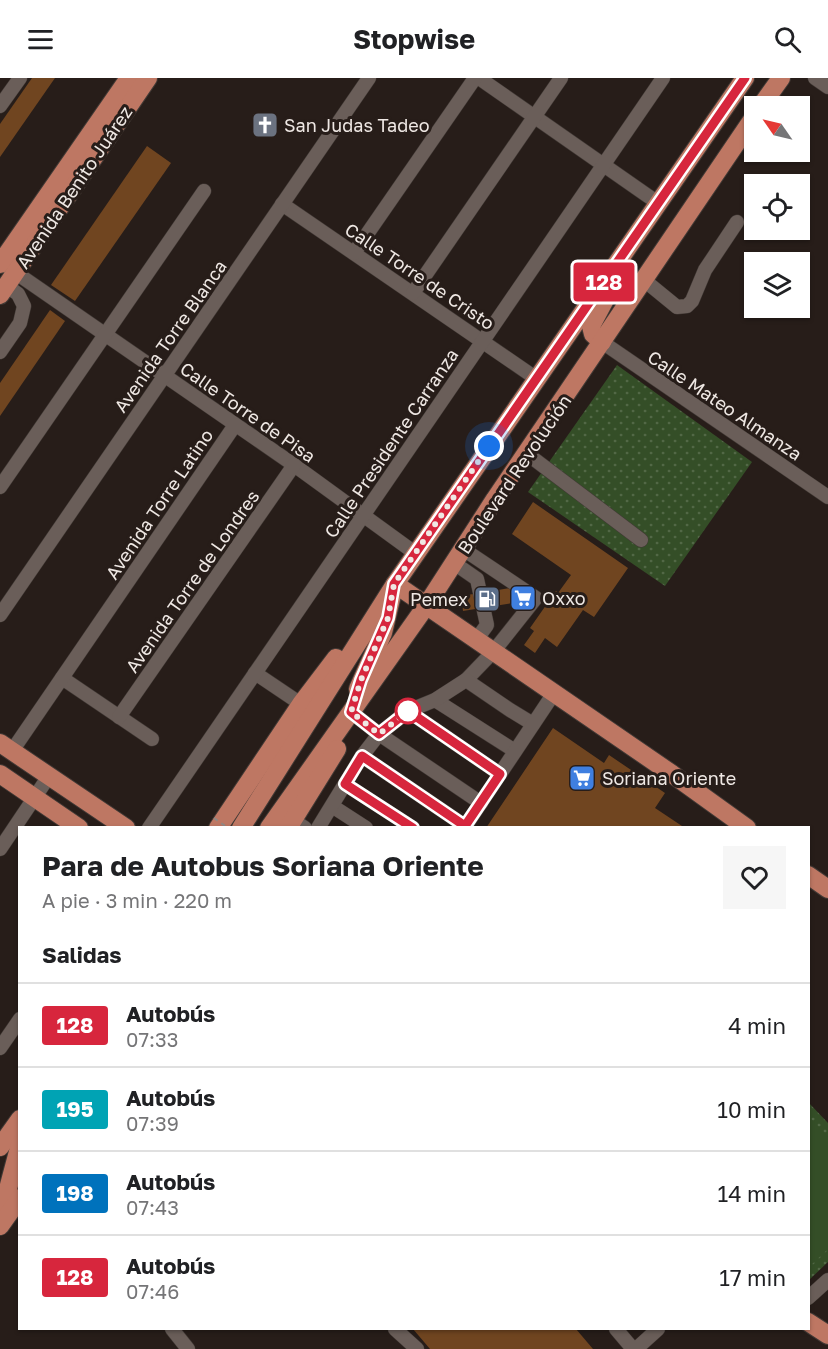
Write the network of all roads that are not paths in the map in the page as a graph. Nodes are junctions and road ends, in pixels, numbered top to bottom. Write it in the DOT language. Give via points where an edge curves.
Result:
graph roads {
  1 [pos="20,78"];
  2 [pos="131,78"];
  3 [pos="148,78"];
  4 [pos="369,78"];
  5 [pos="477,78"];
  6 [pos="561,78"];
  7 [pos="663,78"];
  8 [pos="745,78"];
  9 [pos="781,78"];
  10 [pos="814,78"];
  11 [pos="828,87"];
  12 [pos="768,96"];
  13 [pos="0,106"];
  14 [pos="535,117"];
  15 [pos="744,132"];
  16 [pos="94,156"];
  17 [pos="604,165"];
  18 [pos="204,191"];
  19 [pos="658,203"];
  20 [pos="282,204"];
  21 [pos="737,222"];
  22 [pos="354,253"];
  23 [pos="622,256"];
  24 [pos="9,277"];
  25 [pos="644,280"];
  26 [pos="412,292"];
  27 [pos="105,335"];
  28 [pos="483,340"];
  29 [pos="602,342"];
  30 [pos="0,352"];
  31 [pos="164,376"];
  32 [pos="537,379"];
  33 [pos="236,425"];
  34 [pos="526,453"];
  35 [pos="294,465"];
  36 [pos="0,487"];
  37 [pos="828,497"];
  38 [pos="363,516"];
  39 [pos="641,540"];
  40 [pos="416,553"];
  41 [pos="458,556"];
  42 [pos="394,584"];
  43 [pos="426,606"];
  44 [pos="0,615"];
  45 [pos="369,625"];
  46 [pos="476,640"];
  47 [pos="493,652"];
  48 [pos="255,673"];
  49 [pos="62,678"];
  50 [pos="466,680"];
  51 [pos="554,693"];
  52 [pos="435,700"];
  53 [pos="302,704"];
  54 [pos="408,711"];
  55 [pos="351,712"];
  56 [pos="119,717"];
  57 [pos="533,724"];
  58 [pos="379,734"];
  59 [pos="152,739"];
  60 [pos="6,747"];
  61 [pos="515,751"];
  62 [pos="362,756"];
  63 [pos="0,774"];
  64 [pos="500,774"];
  65 [pos="50,776"];
  66 [pos="345,784"];
  67 [pos="35,798"];
  68 [pos="481,803"];
  69 [pos="332,806"];
  70 [pos="216,823"];
  71 [pos="296,825"];
  72 [pos="76,826"];
  73 [pos="123,826"];
  74 [pos="150,826"];
  75 [pos="243,826"];
  76 [pos="270,826"];
  77 [pos="319,826"];
  78 [pos="363,826"];
  79 [pos="410,826"];
  80 [pos="464,826"];
  81 [pos="466,826"];
  82 [pos="744,826"];
  83 [pos="0,849"];
  84 [pos="810,876"];
  85 [pos="828,889"];
  86 [pos="14,1039"];
  87 [pos="0,1048"];
  88 [pos="18,1122"];
  89 [pos="0,1147"];
  90 [pos="16,1161"];
  91 [pos="0,1180"];
  92 [pos="18,1201"];
  93 [pos="0,1212"];
  94 [pos="0,1226"];
  95 [pos="828,1280"];
  96 [pos="810,1296"];
  97 [pos="810,1323"];
  98 [pos="173,1330"];
  99 [pos="396,1330"];
  100 [pos="617,1330"];
  101 [pos="657,1330"];
  102 [pos="828,1335"];
  103 [pos="188,1349"];
  104 [pos="404,1349"];
  105 [pos="417,1349"];
  106 [pos="634,1349"];
  1 -- 13 [label="street"];
  2 -- 16 [label="main road" via="131,87"];
  2 -- 24 [label="main road, Avenida Benito Juárez"];
  3 -- 16 [label="main road, Avenida Benito Juárez"];
  4 -- 20 [label="street, Avenida Torre Blanca"];
  5 -- 14 [label="street"];
  5 -- 22 [label="street"];
  6 -- 14 [label="street"];
  7 -- 17 [label="street, Calle Presidente Carranza"];
  8 -- 19 [label="main road"];
  9 -- 12 [label="main road"];
  10 -- 11 [label="street"];
  14 -- 17 [label="street"];
  14 -- 26 [label="street"];
  15 -- 25 [label="main road, Boulevard Revolución"];
  16 -- 24 [label="main road, Avenida Benito Juárez"];
  17 -- 19 [label="street"];
  17 -- 28 [label="street, Calle Presidente Carranza"];
  18 -- 27 [label="street"];
  19 -- 23 [label="main road"];
  20 -- 22 [label="street, Calle Torre de Cristo"];
  20 -- 31 [label="street, Avenida Torre Blanca"];
  21 -- 25 [label="street" via="687,306 677,307"];
  22 -- 26 [label="street, Calle Torre de Cristo"];
  23 -- 29 [label="main road" via="591,326 592,334"];
  23 -- 32 [label="main road"];
  24 -- 27 [label="street, Calle Torre de Pisa"];
  24 -- 30 [label="street" via="24,306 20,323"];
  25 -- 29 [label="main road, Boulevard Revolución"];
  26 -- 28 [label="street, Calle Torre de Cristo"];
  27 -- 31 [label="street, Calle Torre de Pisa"];
  27 -- 36 [label="street"];
  28 -- 32 [label="street, Calle Torre de Cristo"];
  28 -- 38 [label="street, Calle Presidente Carranza"];
  29 -- 34 [label="main road, Boulevard Revolución"];
  29 -- 37 [label="street, Calle Mateo Almanza"];
  31 -- 33 [label="street, Calle Torre de Pisa"];
  31 -- 44 [label="street, Avenida Torre Blanca"];
  32 -- 40 [label="main road"];
  33 -- 35 [label="street, Calle Torre de Pisa"];
  33 -- 49 [label="street, Avenida Torre Latino"];
  34 -- 39 [label="street"];
  34 -- 41 [label="main road, Boulevard Revolución"];
  35 -- 38 [label="street, Calle Torre de Pisa"];
  35 -- 56 [label="street, Avenida Torre de Londres"];
  38 -- 40 [label="street, Calle Torre de Pisa"];
  38 -- 48 [label="street, Calle Presidente Carranza"];
  40 -- 42 [label="main road"];
  41 -- 43 [label="main road, Boulevard Revolución"];
  41 -- 46 [label="street" via="477,579 487,625"];
  41 -- 47 [label="street" via="536,598"];
  42 -- 43 [label="main road"];
  42 -- 45 [label="main road"];
  42 -- 55 [label="main road" via="388,618"];
  43 -- 46 [label="main road"];
  43 -- 55 [label="main road, Boulevard Revolución"];
  45 -- 53 [label="main road" via="341,652"];
  45 -- 75 [label="main road"];
  46 -- 47 [label="main road"];
  47 -- 50 [label="street"];
  47 -- 51 [label="main road"];
  48 -- 53 [label="street"];
  48 -- 74 [label="street, Calle Presidente Carranza"];
  49 -- 56 [label="street"];
  49 -- 60 [label="street, Avenida Torre Latino"];
  50 -- 52 [label="street"];
  50 -- 57 [label="street"];
  51 -- 57 [label="street"];
  51 -- 82 [label="main road"];
  52 -- 54 [label="street"];
  52 -- 61 [label="street"];
  53 -- 70 [label="main road"];
  54 -- 58 [label="street"];
  54 -- 64 [label="street"];
  55 -- 58 [label="street"];
  55 -- 71 [label="main road" via="341,741"];
  55 -- 76 [label="main road, Boulevard Revolución"];
  56 -- 59 [label="street"];
  57 -- 61 [label="street"];
  58 -- 62 [label="street"];
  58 -- 68 [label="street"];
  60 -- 65 [label="main road"];
  61 -- 64 [label="street"];
  62 -- 66 [label="street"];
  62 -- 80 [label="street"];
  63 -- 67 [label="main road"];
  64 -- 68 [label="street"];
  65 -- 67 [label="street"];
  65 -- 73 [label="main road"];
  66 -- 69 [label="street"];
  66 -- 79 [label="street"];
  67 -- 72 [label="main road"];
  67 -- 83 [label="street"];
  68 -- 81 [label="street"];
  69 -- 77 [label="street"];
  69 -- 78 [label="street"];
  84 -- 85 [label="main road"];
  86 -- 87 [label="street"];
  88 -- 89 [label="main road"];
  90 -- 91 [label="main road"];
  90 -- 93 [label="main road"];
  92 -- 94 [label="main road"];
  95 -- 96 [label="street"];
  97 -- 102 [label="main road"];
  98 -- 103 [label="street"];
  99 -- 104 [label="street"];
  99 -- 105 [label="street"];
  100 -- 106 [label="street"];
  101 -- 106 [label="street"];
}
